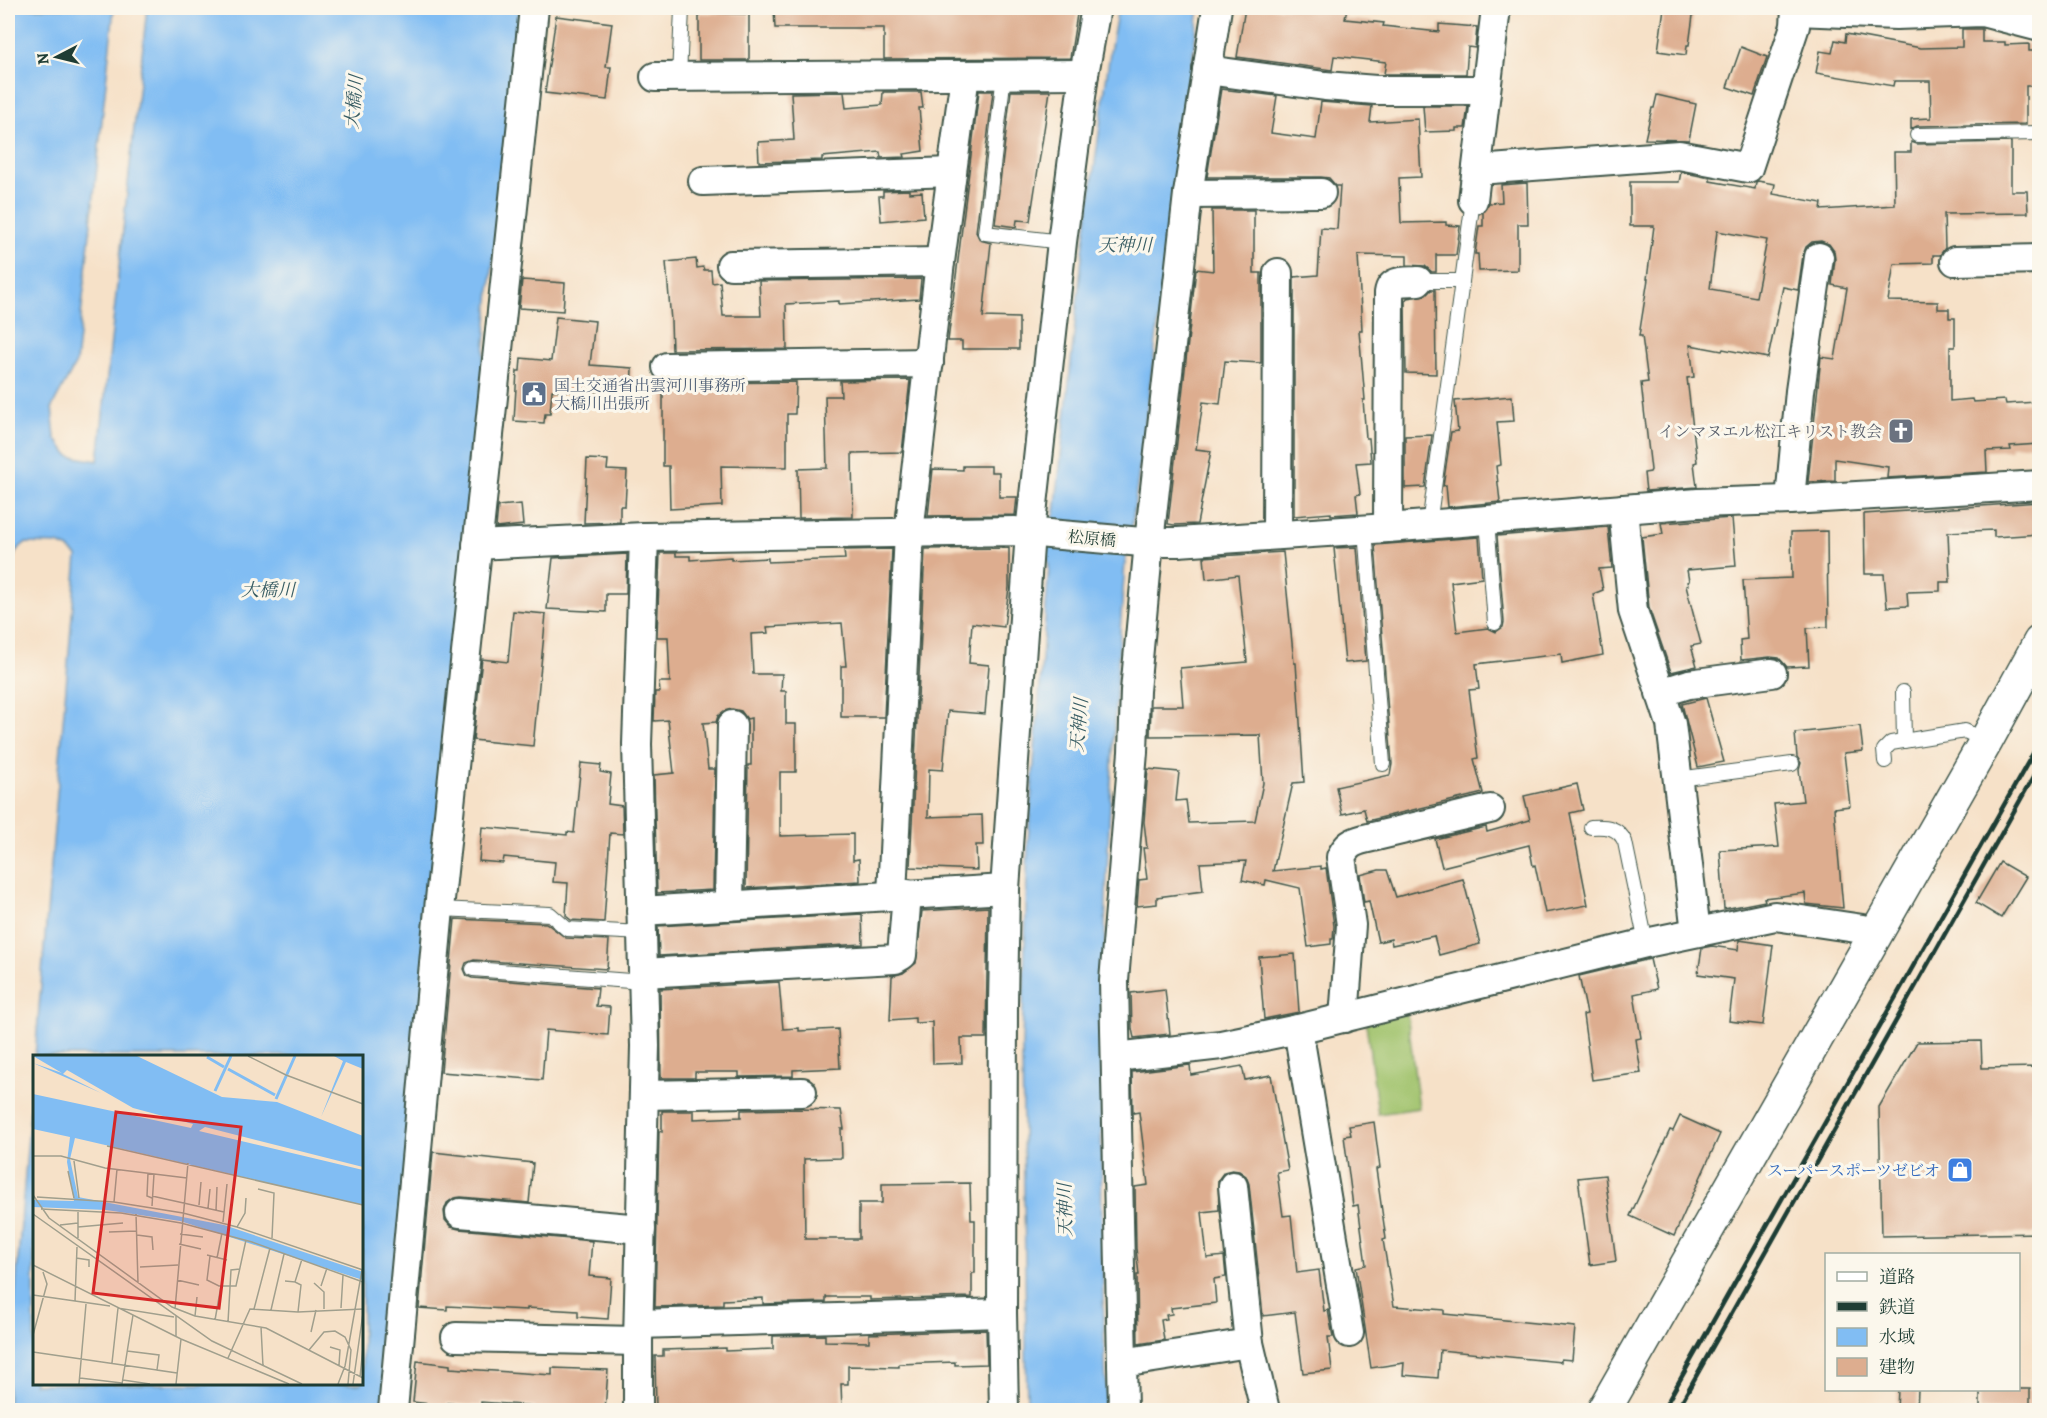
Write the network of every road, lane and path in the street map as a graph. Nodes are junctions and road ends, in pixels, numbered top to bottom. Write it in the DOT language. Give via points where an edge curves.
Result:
graph roads {
  1 [pos="534,8"];
  2 [pos="1096,8"];
  3 [pos="1217,8"];
  4 [pos="1496,8"];
  5 [pos="682,9"];
  6 [pos="1796,9"];
  7 [pos="2040,27"];
  8 [pos="1207,70"];
  9 [pos="1084,74"];
  10 [pos="965,75"];
  11 [pos="1004,75"];
  12 [pos="667,77"];
  13 [pos="1486,90"];
  14 [pos="2040,133"];
  15 [pos="1917,135"];
  16 [pos="1478,170"];
  17 [pos="952,172"];
  18 [pos="703,181"];
  19 [pos="1321,193"];
  20 [pos="1188,194"];
  21 [pos="1473,200"];
  22 [pos="1062,242"];
  23 [pos="1819,257"];
  24 [pos="2040,259"];
  25 [pos="1955,261"];
  26 [pos="940,262"];
  27 [pos="731,265"];
  28 [pos="1278,273"];
  29 [pos="1418,281"];
  30 [pos="1462,281"];
  31 [pos="929,363"];
  32 [pos="667,367"];
  33 [pos="2040,485"];
  34 [pos="1790,500"];
  35 [pos="1623,509"];
  36 [pos="1487,520"];
  37 [pos="1429,525"];
  38 [pos="1376,529"];
  39 [pos="909,533"];
  40 [pos="1036,533"];
  41 [pos="1277,535"];
  42 [pos="644,537"];
  43 [pos="1146,542"];
  44 [pos="477,545"];
  45 [pos="1495,623"];
  46 [pos="2040,642"];
  47 [pos="1772,673"];
  48 [pos="1903,692"];
  49 [pos="1660,693"];
  50 [pos="732,725"];
  51 [pos="1904,741"];
  52 [pos="1986,741"];
  53 [pos="1885,761"];
  54 [pos="1383,764"];
  55 [pos="1792,764"];
  56 [pos="1678,779"];
  57 [pos="1490,808"];
  58 [pos="1591,827"];
  59 [pos="1005,889"];
  60 [pos="899,895"];
  61 [pos="729,906"];
  62 [pos="439,909"];
  63 [pos="641,922"];
  64 [pos="1876,931"];
  65 [pos="1696,932"];
  66 [pos="1646,943"];
  67 [pos="473,969"];
  68 [pos="643,977"];
  69 [pos="1344,1018"];
  70 [pos="1298,1029"];
  71 [pos="1116,1057"];
  72 [pos="802,1092"];
  73 [pos="644,1095"];
  74 [pos="1233,1186"];
  75 [pos="460,1213"];
  76 [pos="641,1229"];
  77 [pos="1002,1313"];
  78 [pos="638,1333"];
  79 [pos="1349,1333"];
  80 [pos="456,1337"];
  81 [pos="1249,1343"];
  82 [pos="1122,1363"];
  83 [pos="393,1410"];
  84 [pos="638,1410"];
  85 [pos="1004,1410"];
  86 [pos="1123,1410"];
  87 [pos="1265,1410"];
  88 [pos="1604,1410"];
  1 -- 44 [label="street"];
  2 -- 9 [label="street"];
  3 -- 8 [label="street"];
  4 -- 13 [label="street"];
  5 -- 12 [label="lane"];
  6 -- 7 [label="street" via="1896,15 1982,12"];
  6 -- 16 [label="street" via="1795,26 1748,168 1679,155"];
  8 -- 13 [label="street" via="1325,87"];
  8 -- 20 [label="street"];
  9 -- 11 [label="street"];
  9 -- 22 [label="street"];
  10 -- 11 [label="street"];
  10 -- 12 [label="street"];
  10 -- 17 [label="street"];
  11 -- 22 [label="lane" via="985,233"];
  13 -- 16 [label="street"];
  14 -- 15 [label="lane"];
  16 -- 21 [label="street"];
  17 -- 18 [label="street"];
  17 -- 26 [label="street"];
  19 -- 20 [label="street"];
  20 -- 43 [label="street"];
  21 -- 30 [label="lane"];
  22 -- 40 [label="street"];
  23 -- 34 [label="street"];
  24 -- 25 [label="street"];
  26 -- 27 [label="street"];
  26 -- 31 [label="street"];
  28 -- 41 [label="street"];
  29 -- 30 [label="lane"];
  29 -- 38 [label="street" via="1395,282 1389,293"];
  30 -- 37 [label="lane"];
  31 -- 32 [label="street"];
  31 -- 39 [label="street"];
  33 -- 34 [label="street, 松原橋"];
  34 -- 35 [label="street, 松原橋"];
  35 -- 36 [label="street, 松原橋"];
  35 -- 49 [label="street" via="1633,611"];
  36 -- 37 [label="street, 松原橋"];
  36 -- 45 [label="lane"];
  37 -- 38 [label="street, 松原橋"];
  38 -- 41 [label="street, 松原橋"];
  38 -- 54 [label="lane"];
  39 -- 40 [label="street, 松原橋"];
  39 -- 42 [label="street, 松原橋"];
  39 -- 60 [label="street"];
  40 -- 43 [label="street, 松原橋"];
  40 -- 59 [label="street"];
  41 -- 43 [label="street, 松原橋"];
  42 -- 44 [label="street, 松原橋"];
  42 -- 63 [label="street" via="637,744"];
  43 -- 71 [label="street" via="1114,981"];
  44 -- 62 [label="street"];
  46 -- 52 [label="street"];
  47 -- 49 [label="street" via="1689,684"];
  48 -- 51 [label="lane"];
  49 -- 56 [label="street" via="1671,724"];
  50 -- 61 [label="street"];
  51 -- 52 [label="lane" via="1965,731"];
  51 -- 53 [label="lane" via="1886,746"];
  52 -- 64 [label="street"];
  55 -- 56 [label="lane"];
  56 -- 65 [label="street"];
  57 -- 69 [label="street" via="1352,842 1346,848 1341,857 1352,925"];
  58 -- 66 [label="lane" via="1609,827 1622,835"];
  59 -- 60 [label="street"];
  59 -- 77 [label="street"];
  60 -- 61 [label="street"];
  60 -- 68 [label="street" via="902,955 895,959"];
  61 -- 63 [label="street"];
  62 -- 63 [label="lane" via="550,914 567,929"];
  62 -- 83 [label="street"];
  63 -- 68 [label="street"];
  64 -- 65 [label="street" via="1775,916"];
  64 -- 88 [label="street"];
  65 -- 66 [label="street"];
  66 -- 69 [label="street"];
  67 -- 68 [label="lane"];
  68 -- 73 [label="street"];
  69 -- 70 [label="street"];
  70 -- 71 [label="street" via="1221,1045"];
  70 -- 79 [label="street"];
  71 -- 82 [label="street"];
  72 -- 73 [label="street"];
  73 -- 76 [label="street"];
  74 -- 81 [label="street"];
  75 -- 76 [label="street"];
  76 -- 78 [label="street"];
  77 -- 78 [label="street"];
  77 -- 85 [label="street"];
  78 -- 80 [label="street"];
  78 -- 84 [label="street"];
  81 -- 82 [label="street"];
  81 -- 87 [label="street"];
  82 -- 86 [label="street"];
}
